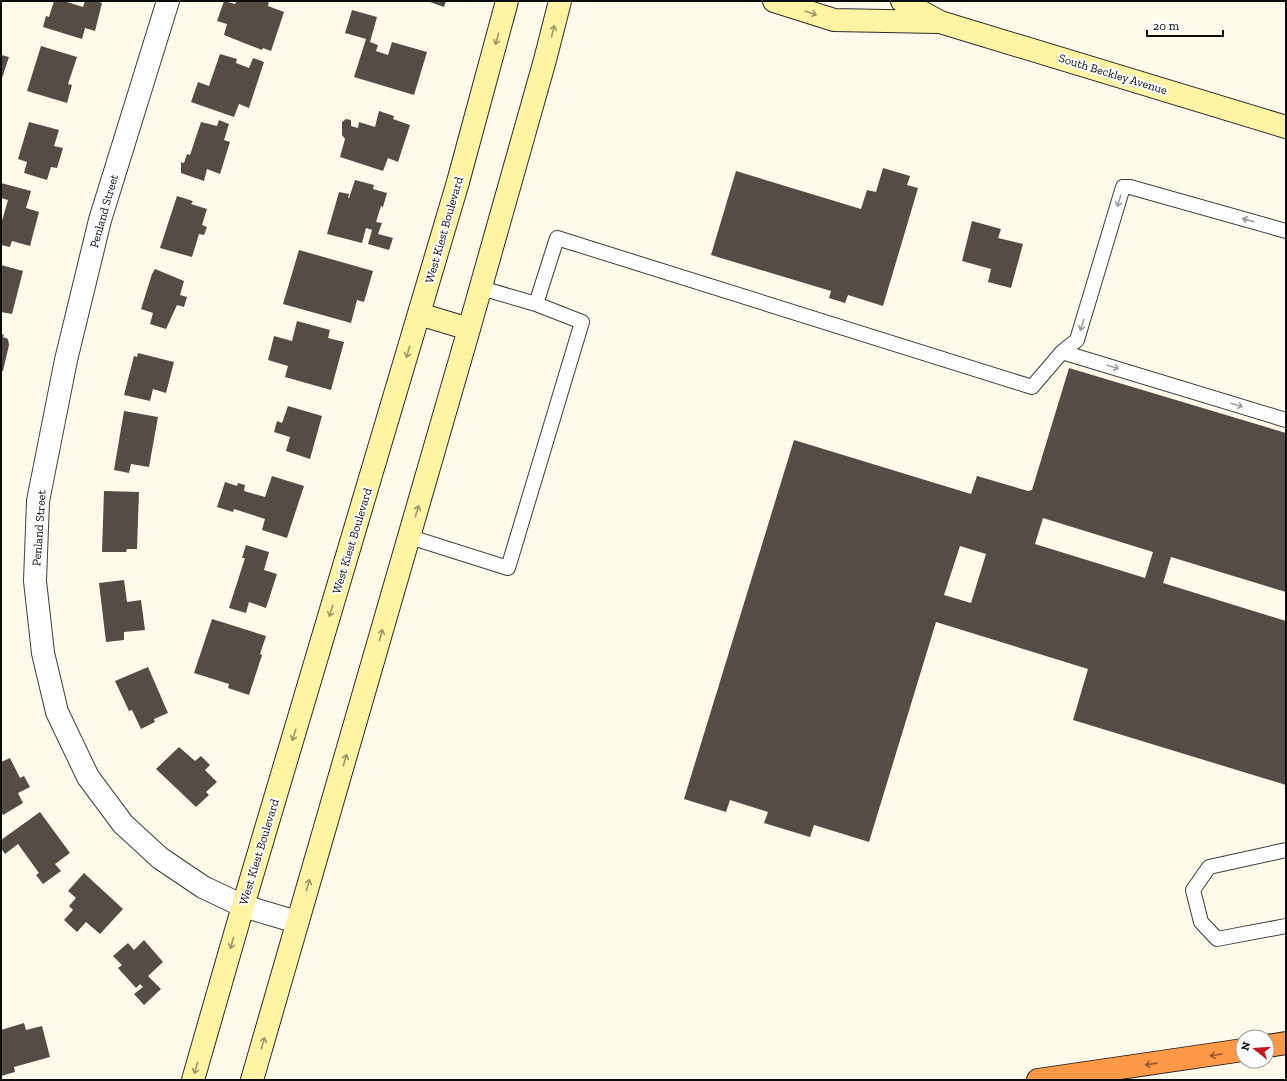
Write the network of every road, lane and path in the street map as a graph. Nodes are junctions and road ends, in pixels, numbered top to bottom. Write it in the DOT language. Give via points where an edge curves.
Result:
graph roads {
  1 [pos="168,1"];
  2 [pos="507,1"];
  3 [pos="560,1"];
  4 [pos="774,1"];
  5 [pos="902,1"];
  6 [pos="940,22"];
  7 [pos="1286,127"];
  8 [pos="1286,231"];
  9 [pos="481,288"];
  10 [pos="536,304"];
  11 [pos="419,314"];
  12 [pos="469,329"];
  13 [pos="1062,352"];
  14 [pos="1286,420"];
  15 [pos="410,536"];
  16 [pos="1286,850"];
  17 [pos="243,906"];
  18 [pos="297,922"];
  19 [pos="1286,926"];
  20 [pos="1286,1043"];
  21 [pos="1275,1045"];
  22 [pos="1235,1051"];
  23 [pos="193,1080"];
  24 [pos="252,1080"];
  25 [pos="1038,1080"];
  1 -- 17 [label="street, Penland Street" via="100,220 66,360 38,501 35,581 43,653 57,712 88,777 123,824 160,858 202,887"];
  2 -- 11 [label="main road, West Kiest Boulevard, one-way"];
  9 -- 3 [label="main road, one-way"];
  4 -- 6 [label="main road, South Beckley Avenue, one-way" via="834,20"];
  5 -- 6 [label="main road, South Beckley Avenue"];
  6 -- 7 [label="main road, South Beckley Avenue"];
  8 -- 13 [label="lane, one-way" via="1123,187 1077,340"];
  9 -- 10 [label="lane"];
  9 -- 12 [label="main road"];
  10 -- 13 [label="lane" via="556,238 1032,387"];
  10 -- 15 [label="lane" via="582,322 508,568"];
  11 -- 12 [label="main road"];
  11 -- 17 [label="main road, West Kiest Boulevard, one-way"];
  15 -- 12 [label="main road, one-way"];
  13 -- 14 [label="lane, one-way"];
  18 -- 15 [label="main road, one-way"];
  16 -- 19 [label="lane" via="1209,867 1193,890 1201,922 1217,940"];
  17 -- 18 [label="street, Penland Street"];
  17 -- 23 [label="main road, West Kiest Boulevard, one-way"];
  24 -- 18 [label="main road, one-way"];
  20 -- 21 [label="highway"];
  22 -- 25 [label="highway, one-way"];
}
